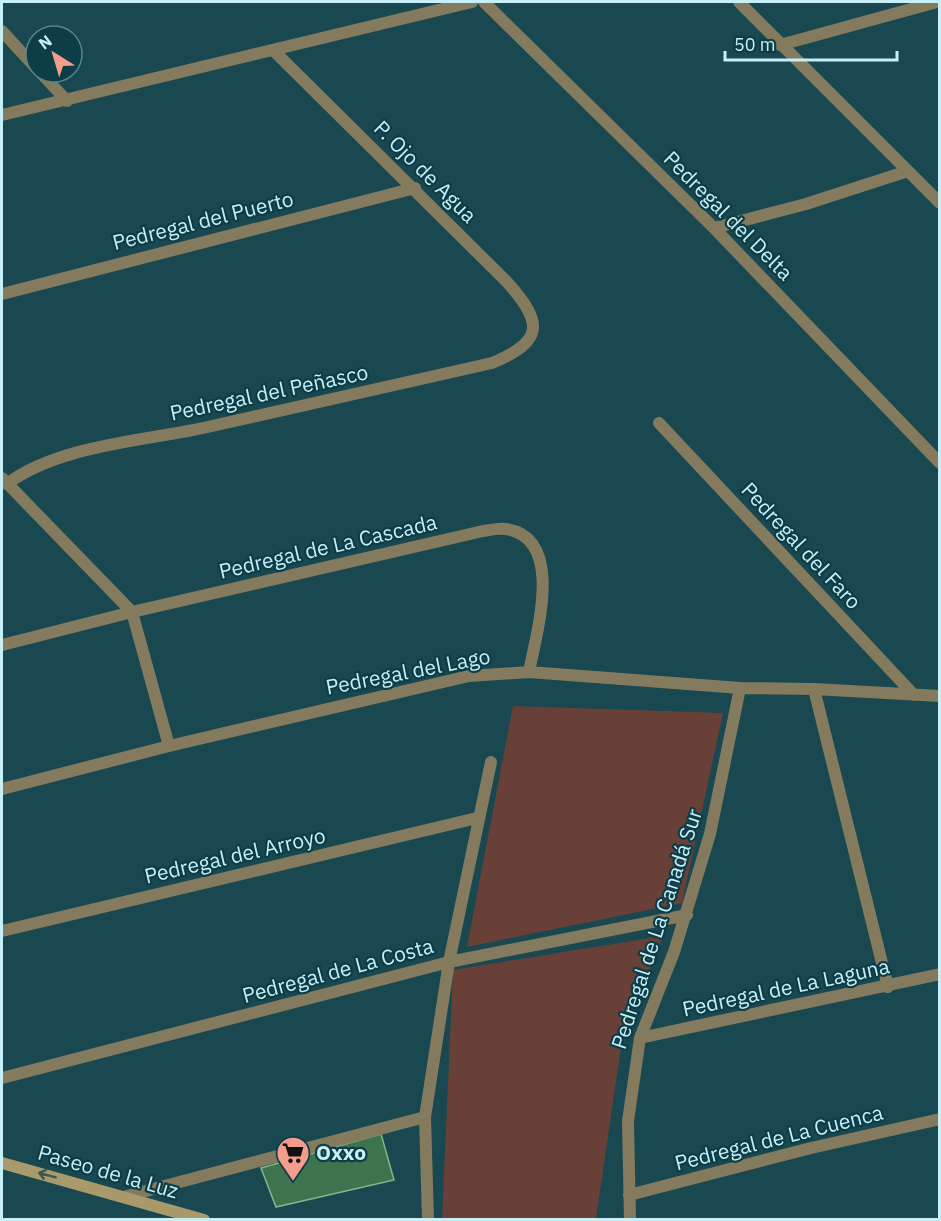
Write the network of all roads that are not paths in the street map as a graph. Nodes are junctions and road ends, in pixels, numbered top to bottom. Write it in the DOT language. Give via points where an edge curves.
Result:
graph roads {
  1 [pos="472,2"];
  2 [pos="483,2"];
  3 [pos="739,2"];
  4 [pos="937,2"];
  5 [pos="2,32"];
  6 [pos="780,45"];
  7 [pos="274,51"];
  8 [pos="24,55"];
  9 [pos="51,84"];
  10 [pos="67,101"];
  11 [pos="2,115"];
  12 [pos="908,171"];
  13 [pos="415,188"];
  14 [pos="939,203"];
  15 [pos="714,228"];
  16 [pos="2,294"];
  17 [pos="533,331"];
  18 [pos="659,423"];
  19 [pos="939,463"];
  20 [pos="4,481"];
  21 [pos="132,612"];
  22 [pos="2,645"];
  23 [pos="529,672"];
  24 [pos="740,688"];
  25 [pos="814,689"];
  26 [pos="914,695"];
  27 [pos="939,696"];
  28 [pos="169,746"];
  29 [pos="491,762"];
  30 [pos="2,789"];
  31 [pos="477,818"];
  32 [pos="687,915"];
  33 [pos="2,931"];
  34 [pos="449,962"];
  35 [pos="939,974"];
  36 [pos="888,987"];
  37 [pos="640,1038"];
  38 [pos="2,1078"];
  39 [pos="425,1117"];
  40 [pos="939,1119"];
  41 [pos="2,1163"];
  42 [pos="629,1195"];
  43 [pos="127,1196"];
  44 [pos="204,1220"];
  45 [pos="428,1220"];
  46 [pos="630,1220"];
  1 -- 7 [label="street"];
  2 -- 15 [label="street, Pedregal del Delta"];
  3 -- 6 [label="street"];
  4 -- 6 [label="street"];
  5 -- 8 [label="street"];
  6 -- 12 [label="street"];
  7 -- 10 [label="street"];
  7 -- 13 [label="street, P. Ojo de Agua"];
  9 -- 10 [label="street"];
  10 -- 11 [label="street"];
  12 -- 14 [label="street"];
  12 -- 15 [label="street"];
  13 -- 16 [label="street, Pedregal del Puerto"];
  13 -- 17 [label="street, P. Ojo de Agua" via="524,300 533,316"];
  15 -- 19 [label="street, Pedregal del Delta"];
  17 -- 20 [label="street, Pedregal del Peñasco" via="524,346 492,363 56,458"];
  18 -- 26 [label="street, Pedregal del Faro"];
  20 -- 21 [label="street"];
  21 -- 22 [label="street, Pedregal de La Cascada"];
  21 -- 23 [label="street, Pedregal de La Cascada" via="483,531 507,529 537,549 543,570"];
  21 -- 28 [label="street"];
  23 -- 24 [label="street, Pedregal del Lago"];
  23 -- 28 [label="street, Pedregal del Lago" via="469,676"];
  24 -- 25 [label="street, Pedregal del Lago"];
  24 -- 32 [label="street, Pedregal de La Canadá Sur" via="710,834"];
  25 -- 26 [label="street, Pedregal del Lago"];
  25 -- 36 [label="street"];
  26 -- 27 [label="street, Pedregal del Lago"];
  28 -- 30 [label="street, Pedregal del Lago"];
  29 -- 31 [label="street"];
  31 -- 33 [label="street, Pedregal del Arroyo"];
  31 -- 34 [label="street"];
  32 -- 34 [label="street, Pedregal de La Costa"];
  32 -- 37 [label="street, Pedregal de La Canadá Sur"];
  34 -- 38 [label="street, Pedregal de La Costa"];
  34 -- 39 [label="street"];
  35 -- 36 [label="street, Pedregal de La Laguna"];
  36 -- 37 [label="street, Pedregal de La Laguna"];
  37 -- 42 [label="street, Pedregal de La Canadá Sur" via="628,1121"];
  39 -- 43 [label="street"];
  39 -- 45 [label="street"];
  40 -- 42 [label="street, Pedregal de La Cuenca"];
  43 -- 41 [label="street, Paseo de la Luz, one-way"];
  42 -- 46 [label="street, Pedregal de La Canadá Sur"];
  43 -- 44 [label="street, Paseo de la Luz"];
}
